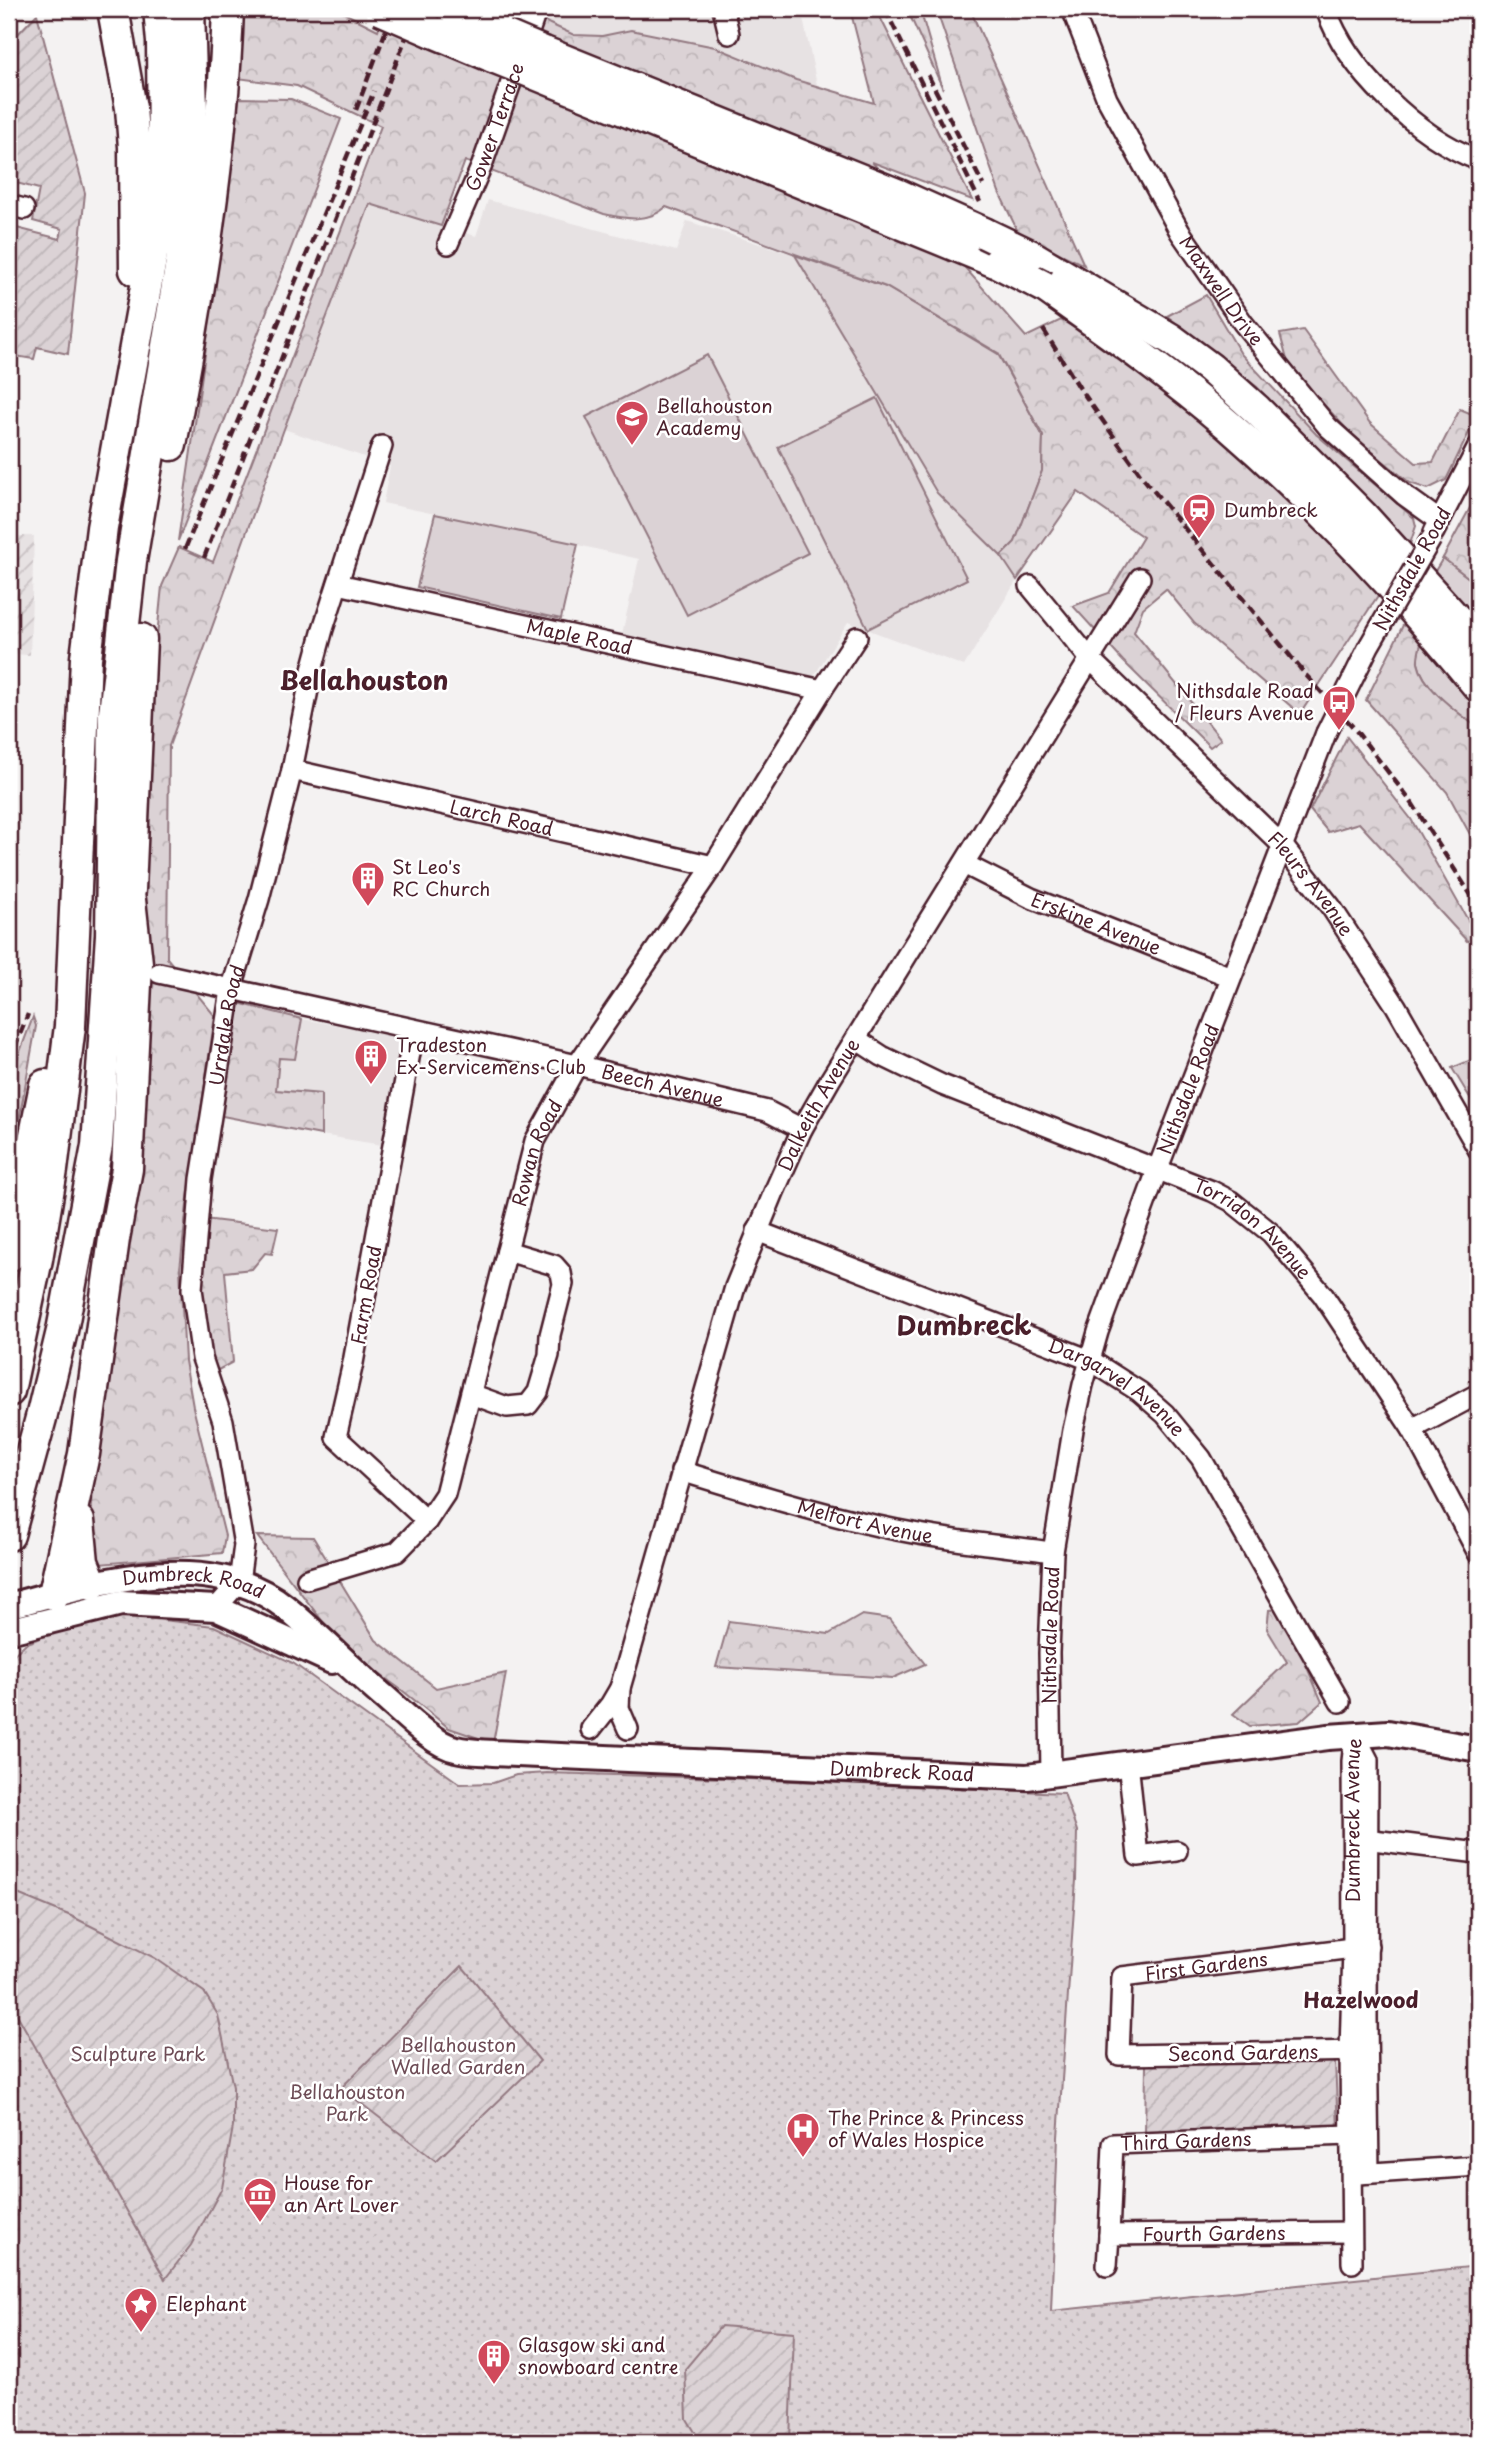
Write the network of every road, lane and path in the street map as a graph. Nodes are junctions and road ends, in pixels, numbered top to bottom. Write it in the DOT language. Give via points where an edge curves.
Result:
graph roads {
  1 [pos="113,9"];
  2 [pos="159,9"];
  3 [pos="190,9"];
  4 [pos="228,9"];
  5 [pos="380,9"];
  6 [pos="723,9"];
  7 [pos="1072,9"];
  8 [pos="1326,9"];
  9 [pos="439,20"];
  10 [pos="729,34"];
  11 [pos="521,36"];
  12 [pos="1478,160"];
  13 [pos="448,244"];
  14 [pos="134,344"];
  15 [pos="382,446"];
  16 [pos="1478,447"];
  17 [pos="1440,521"];
  18 [pos="1140,578"];
  19 [pos="338,584"];
  20 [pos="1030,586"];
  21 [pos="857,637"];
  22 [pos="1478,643"];
  23 [pos="1090,659"];
  24 [pos="1478,686"];
  25 [pos="822,690"];
  26 [pos="292,770"];
  27 [pos="1282,845"];
  28 [pos="77,848"];
  29 [pos="964,864"];
  30 [pos="713,866"];
  31 [pos="130,900"];
  32 [pos="159,973"];
  33 [pos="1231,977"];
  34 [pos="231,990"];
  35 [pos="414,1031"];
  36 [pos="856,1039"];
  37 [pos="577,1065"];
  38 [pos="803,1129"];
  39 [pos="97,1146"];
  40 [pos="1478,1149"];
  41 [pos="1158,1168"];
  42 [pos="757,1231"];
  43 [pos="507,1251"];
  44 [pos="9,1256"];
  45 [pos="1090,1360"];
  46 [pos="9,1391"];
  47 [pos="471,1394"];
  48 [pos="1478,1394"];
  49 [pos="1412,1429"];
  50 [pos="681,1471"];
  51 [pos="78,1486"];
  52 [pos="427,1521"];
  53 [pos="9,1535"];
  54 [pos="1053,1552"];
  55 [pos="1478,1553"];
  56 [pos="307,1579"];
  57 [pos="239,1582"];
  58 [pos="92,1584"];
  59 [pos="9,1606"];
  60 [pos="216,1608"];
  61 [pos="44,1609"];
  62 [pos="9,1631"];
  63 [pos="352,1670"];
  64 [pos="620,1688"];
  65 [pos="1340,1702"];
  66 [pos="591,1729"];
  67 [pos="628,1729"];
  68 [pos="1355,1735"];
  69 [pos="1478,1749"];
  70 [pos="1128,1762"];
  71 [pos="1051,1773"];
  72 [pos="1361,1838"];
  73 [pos="1177,1851"];
  74 [pos="1478,1853"];
  75 [pos="1360,1947"];
  76 [pos="1359,2051"];
  77 [pos="1119,2055"];
  78 [pos="1350,2135"];
  79 [pos="1478,2166"];
  80 [pos="1360,2174"];
  81 [pos="1351,2232"];
  82 [pos="1109,2235"];
  83 [pos="1352,2263"];
  84 [pos="1107,2266"];
  1 -- 14 [label="highway" via="134,147"];
  2 -- 14 [label="highway" via="163,150 158,221"];
  3 -- 39 [label="highway" via="192,110 181,262 131,561 114,714 111,935"];
  4 -- 31 [label="highway" via="205,243 150,561 139,654"];
  5 -- 9 [label="highway, bridge"];
  6 -- 10 [label="street"];
  7 -- 17 [label="street, Maxwell Drive" via="1107,99 1180,232 1243,323 1328,427"];
  8 -- 12 [label="street" via="1371,83 1417,124"];
  9 -- 11 [label="highway"];
  11 -- 13 [label="street, Gower Terrace" via="482,165"];
  11 -- 22 [label="highway, bridge" via="984,233 1030,255 1171,339 1257,410 1362,515"];
  11 -- 24 [label="highway, bridge" via="1045,287 1148,361 1267,460 1375,567"];
  14 -- 28 [label="highway" via="93,594"];
  15 -- 19 [label="street, Urrdale Road"];
  16 -- 17 [label="street, Nithsdale Road"];
  17 -- 27 [label="street, Nithsdale Road, bridge" via="1326,733"];
  18 -- 23 [label="street, Dalkeith Avenue"];
  19 -- 25 [label="street, Maple Road"];
  19 -- 26 [label="street, Urrdale Road" via="312,670"];
  20 -- 23 [label="street, Fleurs Avenue"];
  21 -- 25 [label="street, Rowan Road"];
  23 -- 27 [label="street, Fleurs Avenue"];
  23 -- 29 [label="street, Dalkeith Avenue"];
  25 -- 30 [label="street, Rowan Road"];
  26 -- 30 [label="street, Larch Road"];
  26 -- 34 [label="street, Urrdale Road"];
  27 -- 33 [label="street, Nithsdale Road"];
  27 -- 40 [label="street, Fleurs Avenue" via="1353,937"];
  28 -- 44 [label="highway" via="55,1025"];
  28 -- 46 [label="highway" via="63,1086 37,1259"];
  29 -- 33 [label="street, Erskine Avenue" via="1031,898"];
  29 -- 36 [label="street, Dalkeith Avenue"];
  30 -- 37 [label="street, Rowan Road"];
  31 -- 39 [label="highway" via="123,1023 113,1098"];
  31 -- 51 [label="highway" via="137,963 127,1169"];
  32 -- 34 [label="street, Beech Avenue"];
  33 -- 41 [label="street, Nithsdale Road"];
  34 -- 35 [label="street, Beech Avenue"];
  34 -- 57 [label="street, Urrdale Road" via="201,1180 192,1289 202,1358 223,1421 244,1545"];
  35 -- 37 [label="street, Beech Avenue"];
  35 -- 52 [label="street, Farm Road" via="336,1437"];
  36 -- 38 [label="street, Dalkeith Avenue"];
  36 -- 41 [label="street, Torridon Avenue" via="942,1084"];
  37 -- 38 [label="street, Beech Avenue" via="767,1111"];
  37 -- 43 [label="street, Rowan Road" via="535,1141"];
  38 -- 42 [label="street, Dalkeith Avenue"];
  39 -- 53 [label="highway" via="62,1331"];
  41 -- 45 [label="street, Nithsdale Road"];
  41 -- 49 [label="street, Torridon Avenue" via="1231,1201 1271,1233 1323,1295"];
  42 -- 45 [label="street, Dargarvel Avenue"];
  42 -- 50 [label="street, Dalkeith Avenue" via="723,1325"];
  43 -- 47 [label="street, Rowan Road"];
  43 -- 47 [label="street" via="554,1265 561,1273 563,1284 549,1354 538,1392 528,1405 507,1407"];
  45 -- 54 [label="street, Nithsdale Road"];
  45 -- 65 [label="street, Dargarvel Avenue" via="1140,1392 1187,1438"];
  47 -- 52 [label="street, Rowan Road" via="445,1494"];
  48 -- 49 [label="street"];
  49 -- 55 [label="street, Torridon Avenue"];
  50 -- 54 [label="street, Melfort Avenue" via="879,1526"];
  50 -- 64 [label="street, Dalkeith Avenue"];
  51 -- 58 [label="highway" via="79,1541"];
  51 -- 61 [label="highway"];
  52 -- 56 [label="street, Rowan Road" via="397,1552"];
  54 -- 71 [label="street, Nithsdale Road"];
  57 -- 58 [label="main road, Dumbreck Road" via="161,1574"];
  57 -- 60 [label="street"];
  57 -- 63 [label="main road, Dumbreck Road" via="283,1606"];
  58 -- 61 [label="main road, Dumbreck Road"];
  59 -- 61 [label="main road, Dumbreck Road"];
  60 -- 61 [label="main road, Dumbreck Road" via="121,1603"];
  60 -- 63 [label="main road, Dumbreck Road"];
  61 -- 62 [label="main road, Dumbreck Road"];
  63 -- 71 [label="main road, Dumbreck Road" via="427,1733 454,1749 946,1774 1027,1777"];
  64 -- 66 [label="street, Dalkeith Avenue"];
  64 -- 67 [label="street, Dalkeith Avenue" via="619,1708"];
  68 -- 69 [label="main road, Dumbreck Road" via="1400,1734"];
  68 -- 70 [label="main road, Dumbreck Road"];
  68 -- 72 [label="street, Dumbreck Avenue" via="1368,1760"];
  70 -- 71 [label="main road, Dumbreck Road"];
  70 -- 73 [label="street" via="1138,1856"];
  72 -- 74 [label="street"];
  72 -- 75 [label="street, Dumbreck Avenue"];
  75 -- 76 [label="street, Dumbreck Avenue"];
  75 -- 77 [label="street, First Gardens" via="1122,1977"];
  76 -- 77 [label="street, Second Gardens"];
  76 -- 78 [label="street, Dumbreck Avenue"];
  76 -- 80 [label="street, Dumbreck Avenue"];
  78 -- 80 [label="street, Dumbreck Avenue"];
  78 -- 82 [label="street, Third Gardens" via="1114,2144"];
  79 -- 80 [label="street"];
  80 -- 81 [label="street, Dumbreck Avenue"];
  81 -- 82 [label="street, Fourth Gardens"];
  81 -- 83 [label="street, Dumbreck Avenue"];
  82 -- 84 [label="street"];
}
